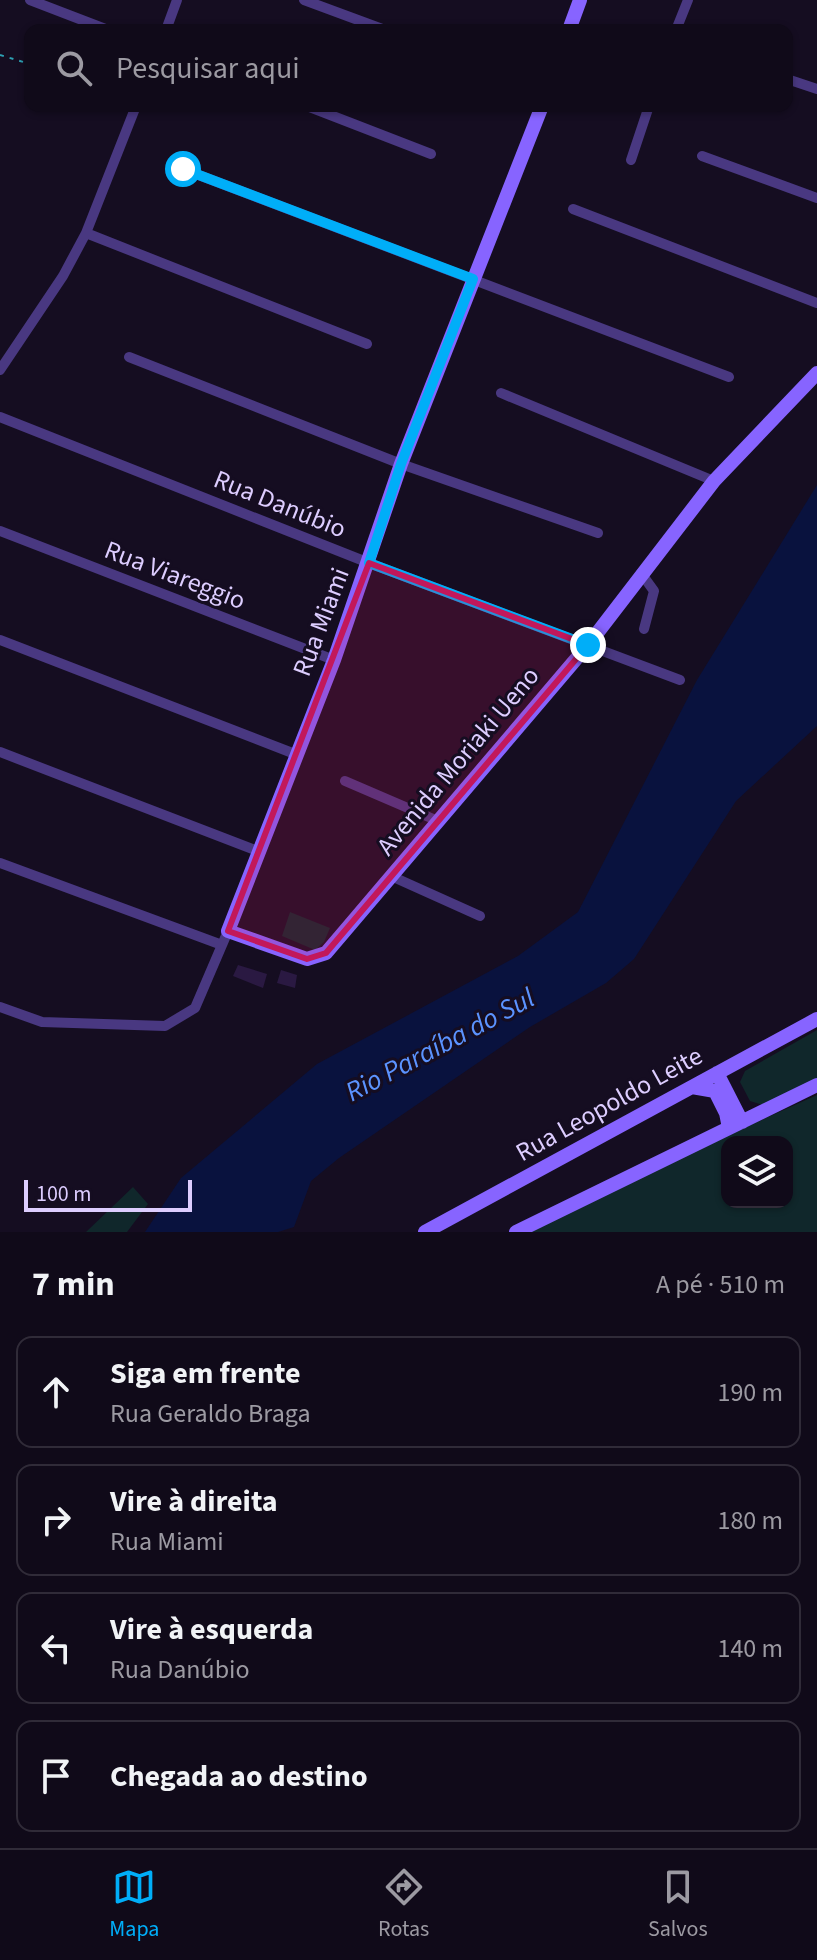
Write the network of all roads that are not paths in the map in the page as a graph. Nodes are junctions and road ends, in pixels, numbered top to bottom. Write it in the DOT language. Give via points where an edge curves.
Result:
graph roads {
  1 [pos="30,0"];
  2 [pos="177,0"];
  3 [pos="304,0"];
  4 [pos="580,0"];
  5 [pos="688,0"];
  6 [pos="92,24"];
  7 [pos="168,24"];
  8 [pos="369,24"];
  9 [pos="571,24"];
  10 [pos="678,24"];
  11 [pos="793,81"];
  12 [pos="817,89"];
  13 [pos="134,112"];
  14 [pos="322,112"];
  15 [pos="540,112"];
  16 [pos="647,112"];
  17 [pos="431,154"];
  18 [pos="702,156"];
  19 [pos="631,160"];
  20 [pos="183,169"];
  21 [pos="817,198"];
  22 [pos="573,209"];
  23 [pos="86,233"];
  24 [pos="473,279"];
  25 [pos="817,303"];
  26 [pos="367,344"];
  27 [pos="129,357"];
  28 [pos="0,370"];
  29 [pos="817,373"];
  30 [pos="729,377"];
  31 [pos="501,393"];
  32 [pos="0,417"];
  33 [pos="401,464"];
  34 [pos="714,481"];
  35 [pos="0,531"];
  36 [pos="598,533"];
  37 [pos="369,563"];
  38 [pos="641,573"];
  39 [pos="644,629"];
  40 [pos="0,640"];
  41 [pos="588,645"];
  42 [pos="334,660"];
  43 [pos="680,680"];
  44 [pos="0,752"];
  45 [pos="295,754"];
  46 [pos="345,781"];
  47 [pos="438,821"];
  48 [pos="260,852"];
  49 [pos="0,863"];
  50 [pos="391,876"];
  51 [pos="480,916"];
  52 [pos="228,931"];
  53 [pos="222,945"];
  54 [pos="0,1007"];
  55 [pos="817,1019"];
  56 [pos="715,1074"];
  57 [pos="817,1085"];
  58 [pos="690,1087"];
  59 [pos="715,1091"];
  60 [pos="736,1125"];
  61 [pos="425,1232"];
  62 [pos="516,1232"];
  1 -- 6 [label="street"];
  2 -- 7 [label="street"];
  3 -- 8 [label="street"];
  4 -- 9 [label="street"];
  5 -- 10 [label="street"];
  11 -- 12 [label="street"];
  13 -- 23 [label="street"];
  14 -- 17 [label="street"];
  15 -- 24 [label="street, Rua Miami"];
  16 -- 19 [label="street"];
  18 -- 21 [label="street"];
  20 -- 24 [label="street"];
  22 -- 25 [label="street"];
  23 -- 26 [label="street"];
  23 -- 28 [label="street"];
  24 -- 30 [label="street"];
  24 -- 33 [label="street, Rua Miami"];
  27 -- 33 [label="street"];
  29 -- 34 [label="street, Avenida Moriaki Ueno"];
  31 -- 34 [label="street"];
  32 -- 37 [label="street, Rua Danúbio"];
  33 -- 36 [label="street"];
  33 -- 37 [label="street, Rua Miami"];
  34 -- 38 [label="street, Avenida Moriaki Ueno"];
  35 -- 42 [label="street, Rua Viareggio"];
  37 -- 41 [label="street, Rua Danúbio"];
  37 -- 42 [label="street, Rua Miami"];
  38 -- 39 [label="street" via="654,591"];
  38 -- 41 [label="street, Avenida Moriaki Ueno"];
  40 -- 45 [label="street"];
  41 -- 43 [label="street, Rua Danúbio"];
  41 -- 47 [label="street, Avenida Moriaki Ueno"];
  42 -- 45 [label="street, Rua Miami"];
  44 -- 48 [label="street"];
  45 -- 48 [label="street, Rua Miami"];
  46 -- 47 [label="street"];
  47 -- 50 [label="street, Avenida Moriaki Ueno"];
  48 -- 52 [label="street, Rua Miami"];
  49 -- 53 [label="street"];
  50 -- 51 [label="street"];
  50 -- 52 [label="street, Avenida Moriaki Ueno" via="326,953 314,959"];
  52 -- 53 [label="street, Rua Miami"];
  53 -- 54 [label="street, Rua Miami" via="195,1008 165,1026 42,1022"];
  55 -- 56 [label="street, Rua Leopoldo Leite"];
  56 -- 58 [label="street, Rua Leopoldo Leite"];
  56 -- 59 [label="street"];
  56 -- 60 [label="street"];
  57 -- 60 [label="street"];
  58 -- 59 [label="street"];
  58 -- 61 [label="street, Rua Leopoldo Leite"];
  59 -- 60 [label="street"];
  60 -- 62 [label="street"];
}
